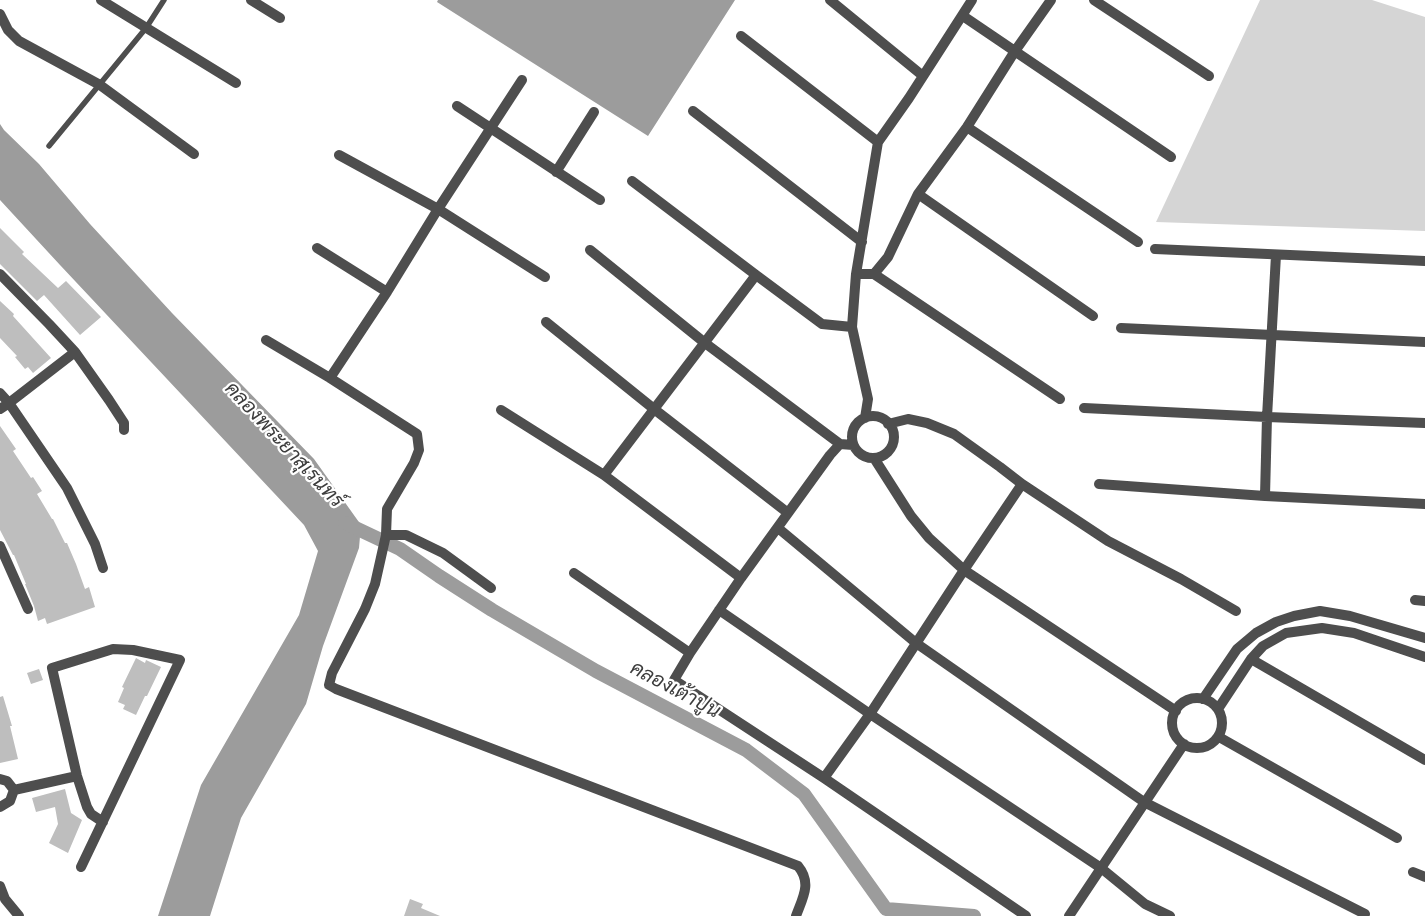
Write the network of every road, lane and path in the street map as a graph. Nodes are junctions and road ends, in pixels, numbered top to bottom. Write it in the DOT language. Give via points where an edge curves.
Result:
graph roads {
  1 [pos="101,0"];
  2 [pos="164,0"];
  3 [pos="251,0"];
  4 [pos="830,0"];
  5 [pos="1051,0"];
  6 [pos="1094,0"];
  7 [pos="970,1"];
  8 [pos="0,14"];
  9 [pos="963,16"];
  10 [pos="280,18"];
  11 [pos="146,28"];
  12 [pos="741,36"];
  13 [pos="1015,51"];
  14 [pos="923,76"];
  15 [pos="1209,76"];
  16 [pos="522,80"];
  17 [pos="236,83"];
  18 [pos="100,86"];
  19 [pos="457,106"];
  20 [pos="693,111"];
  21 [pos="594,112"];
  22 [pos="967,127"];
  23 [pos="492,128"];
  24 [pos="878,142"];
  25 [pos="49,146"];
  26 [pos="194,154"];
  27 [pos="340,155"];
  28 [pos="1171,157"];
  29 [pos="556,172"];
  30 [pos="632,181"];
  31 [pos="918,194"];
  32 [pos="600,200"];
  33 [pos="438,209"];
  34 [pos="862,242"];
  35 [pos="1138,242"];
  36 [pos="317,248"];
  37 [pos="590,250"];
  38 [pos="1155,250"];
  39 [pos="1276,255"];
  40 [pos="1425,261"];
  41 [pos="0,274"];
  42 [pos="856,274"];
  43 [pos="874,274"];
  44 [pos="756,275"];
  45 [pos="546,277"];
  46 [pos="387,292"];
  47 [pos="1093,316"];
  48 [pos="546,322"];
  49 [pos="852,328"];
  50 [pos="1121,328"];
  51 [pos="1272,334"];
  52 [pos="266,340"];
  53 [pos="1425,342"];
  54 [pos="705,343"];
  55 [pos="75,352"];
  56 [pos="330,378"];
  57 [pos="0,394"];
  58 [pos="1060,399"];
  59 [pos="5,406"];
  60 [pos="1084,408"];
  61 [pos="654,409"];
  62 [pos="502,410"];
  63 [pos="1267,417"];
  64 [pos="865,418"];
  65 [pos="1425,423"];
  66 [pos="888,424"];
  67 [pos="124,430"];
  68 [pos="840,444"];
  69 [pos="853,445"];
  70 [pos="874,458"];
  71 [pos="604,475"];
  72 [pos="1022,484"];
  73 [pos="1099,484"];
  74 [pos="1265,496"];
  75 [pos="1425,504"];
  76 [pos="788,513"];
  77 [pos="778,528"];
  78 [pos="386,537"];
  79 [pos="0,546"];
  80 [pos="103,568"];
  81 [pos="964,570"];
  82 [pos="574,572"];
  83 [pos="741,578"];
  84 [pos="490,588"];
  85 [pos="28,609"];
  86 [pos="719,610"];
  87 [pos="1236,611"];
  88 [pos="1425,638"];
  89 [pos="916,643"];
  90 [pos="690,652"];
  91 [pos="1424,655"];
  92 [pos="1251,659"];
  93 [pos="1203,699"];
  94 [pos="1218,709"];
  95 [pos="1176,711"];
  96 [pos="870,714"];
  97 [pos="1218,737"];
  98 [pos="1184,744"];
  99 [pos="1425,760"];
  100 [pos="77,776"];
  101 [pos="824,778"];
  102 [pos="0,779"];
  103 [pos="14,790"];
  104 [pos="1144,802"];
  105 [pos="0,807"];
  106 [pos="103,822"];
  107 [pos="1397,838"];
  108 [pos="81,868"];
  109 [pos="1101,868"];
  110 [pos="1413,872"];
  111 [pos="1425,877"];
  112 [pos="0,886"];
  113 [pos="1365,914"];
  114 [pos="19,916"];
  115 [pos="796,916"];
  116 [pos="1026,916"];
  117 [pos="1069,916"];
  118 [pos="1170,916"];
  1 -- 11 [label="street"];
  2 -- 11 [label="lane"];
  3 -- 10 [label="street"];
  4 -- 14 [label="street"];
  5 -- 13 [label="street"];
  6 -- 15 [label="street"];
  7 -- 9 [label="street"];
  8 -- 18 [label="street" via="8,30 19,41"];
  9 -- 13 [label="street"];
  9 -- 14 [label="street"];
  11 -- 17 [label="street"];
  11 -- 18 [label="lane"];
  12 -- 24 [label="street"];
  13 -- 22 [label="street"];
  13 -- 28 [label="street"];
  14 -- 24 [label="street"];
  16 -- 23 [label="street"];
  18 -- 25 [label="lane"];
  18 -- 26 [label="street"];
  19 -- 23 [label="street"];
  20 -- 34 [label="street"];
  21 -- 29 [label="street"];
  22 -- 31 [label="street"];
  22 -- 35 [label="street"];
  23 -- 29 [label="street"];
  23 -- 33 [label="street"];
  24 -- 34 [label="street"];
  27 -- 33 [label="street"];
  29 -- 32 [label="street"];
  30 -- 44 [label="street"];
  31 -- 43 [label="street" via="888,257"];
  31 -- 47 [label="street"];
  33 -- 45 [label="street"];
  33 -- 46 [label="street"];
  34 -- 42 [label="street"];
  36 -- 46 [label="street"];
  37 -- 54 [label="street"];
  38 -- 39 [label="street"];
  39 -- 40 [label="street"];
  39 -- 51 [label="street"];
  41 -- 55 [label="street"];
  42 -- 43 [label="street"];
  42 -- 49 [label="street"];
  43 -- 58 [label="street"];
  44 -- 49 [label="street" via="822,324"];
  44 -- 54 [label="street"];
  46 -- 56 [label="street"];
  48 -- 61 [label="street"];
  49 -- 64 [label="street" via="868,399"];
  50 -- 51 [label="street"];
  51 -- 53 [label="street"];
  51 -- 63 [label="street"];
  52 -- 56 [label="street"];
  54 -- 61 [label="street"];
  54 -- 68 [label="street"];
  55 -- 59 [label="street"];
  55 -- 67 [label="street" via="124,423"];
  56 -- 78 [label="street" via="417,434 419,450 387,509"];
  57 -- 59 [label="street"];
  59 -- 80 [label="street" via="67,488 95,544"];
  60 -- 63 [label="street"];
  61 -- 71 [label="street"];
  61 -- 76 [label="street"];
  62 -- 71 [label="street"];
  63 -- 65 [label="street"];
  63 -- 74 [label="street"];
  64 -- 66 [label="street" via="878,417"];
  64 -- 69 [label="street" via="855,426"];
  66 -- 70 [label="street" via="892,429 893,442 886,453"];
  66 -- 72 [label="street" via="908,420 928,423 954,434"];
  68 -- 69 [label="street"];
  68 -- 76 [label="street"];
  69 -- 70 [label="street" via="862,455"];
  70 -- 81 [label="street" via="911,516 929,538"];
  71 -- 83 [label="street"];
  72 -- 81 [label="street"];
  72 -- 87 [label="street" via="1108,541"];
  73 -- 74 [label="street"];
  74 -- 75 [label="street"];
  76 -- 77 [label="street"];
  77 -- 83 [label="street"];
  77 -- 89 [label="street"];
  78 -- 84 [label="street" via="406,535 443,553"];
  78 -- 115 [label="street" via="375,584 329,685 798,866 806,883"];
  79 -- 85 [label="street"];
  81 -- 89 [label="street"];
  81 -- 95 [label="street"];
  82 -- 90 [label="street"];
  83 -- 86 [label="street"];
  86 -- 90 [label="street"];
  86 -- 96 [label="street"];
  88 -- 93 [label="street" via="1350,616 1320,612 1294,616 1256,633 1237,649"];
  89 -- 96 [label="street"];
  89 -- 104 [label="street"];
  90 -- 101 [label="street" via="674,680"];
  91 -- 92 [label="street" via="1354,633 1322,628 1286,633 1264,646"];
  92 -- 94 [label="street"];
  92 -- 99 [label="street"];
  93 -- 94 [label="street"];
  93 -- 95 [label="street" via="1187,700"];
  94 -- 97 [label="street" via="1222,718"];
  95 -- 98 [label="street" via="1172,725"];
  96 -- 101 [label="street"];
  96 -- 109 [label="street"];
  97 -- 98 [label="street" via="1204,747"];
  97 -- 107 [label="street"];
  98 -- 104 [label="street"];
  100 -- 103 [label="street"];
  100 -- 106 [label="street" via="87,807"];
  100 -- 106 [label="street" via="52,668 113,649 180,660"];
  101 -- 116 [label="street"];
  102 -- 103 [label="street"];
  103 -- 105 [label="street" via="10,801"];
  104 -- 109 [label="street"];
  104 -- 113 [label="street"];
  106 -- 108 [label="street"];
  109 -- 117 [label="street"];
  109 -- 118 [label="street" via="1145,904"];
  110 -- 111 [label="street"];
  112 -- 114 [label="street" via="5,899"];
}
